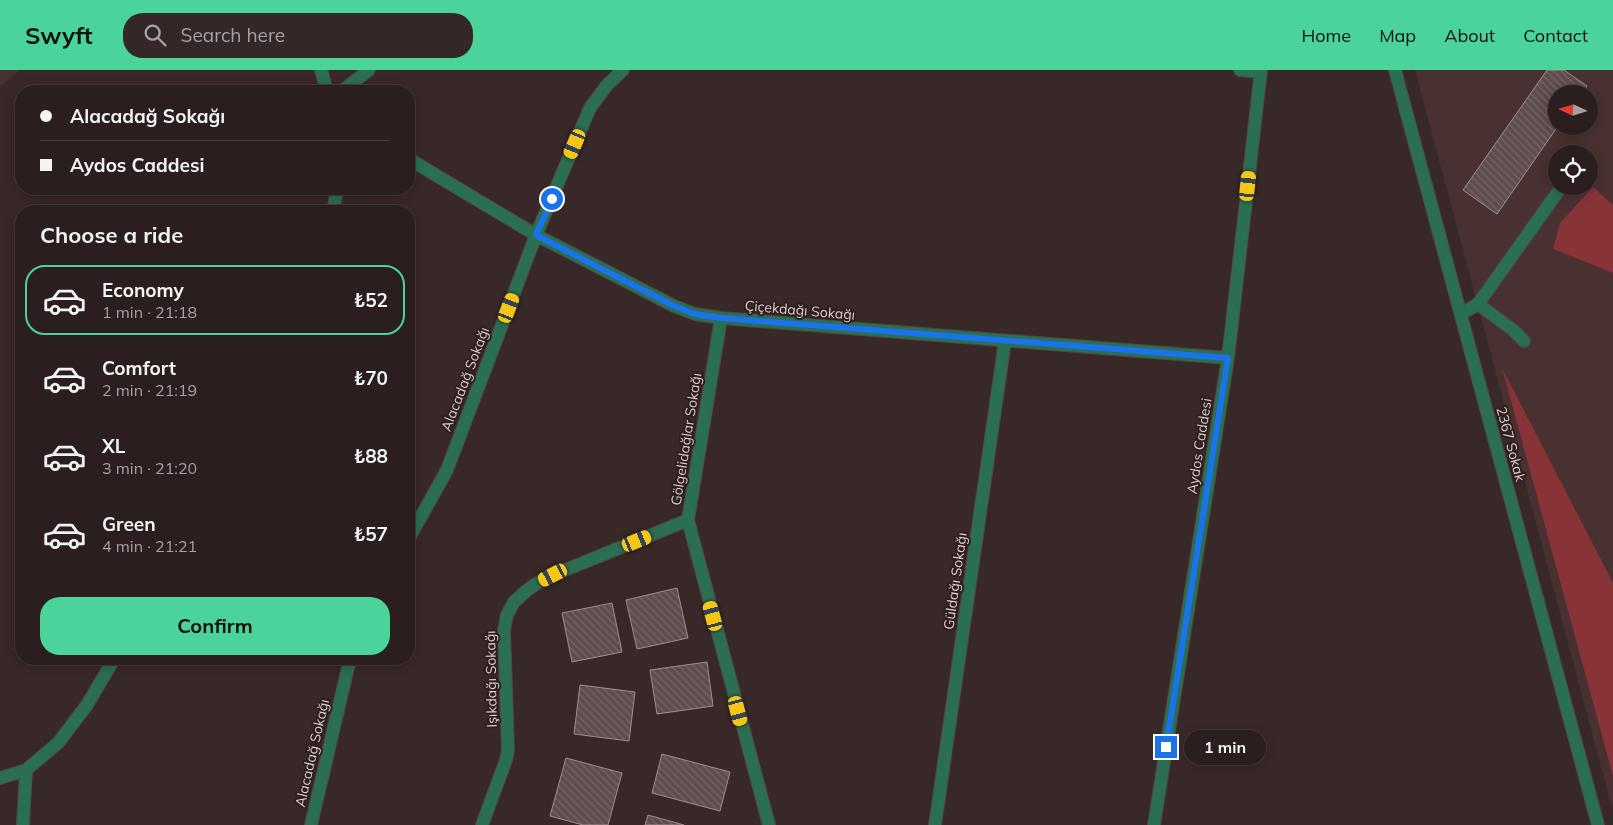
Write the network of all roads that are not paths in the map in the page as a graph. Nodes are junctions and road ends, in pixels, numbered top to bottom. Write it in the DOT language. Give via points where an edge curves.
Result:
graph roads {
  1 [pos="321,70"];
  2 [pos="369,70"];
  3 [pos="624,70"];
  4 [pos="1240,70"];
  5 [pos="1395,70"];
  6 [pos="1261,71"];
  7 [pos="325,85"];
  8 [pos="350,85"];
  9 [pos="415,163"];
  10 [pos="1556,195"];
  11 [pos="536,235"];
  12 [pos="1478,304"];
  13 [pos="1461,314"];
  14 [pos="721,318"];
  15 [pos="1005,341"];
  16 [pos="1524,341"];
  17 [pos="1228,358"];
  18 [pos="688,520"];
  19 [pos="415,527"];
  20 [pos="110,665"];
  21 [pos="349,665"];
  22 [pos="26,770"];
  23 [pos="0,778"];
  24 [pos="23,825"];
  25 [pos="311,825"];
  26 [pos="482,825"];
  27 [pos="769,825"];
  28 [pos="935,825"];
  29 [pos="1154,825"];
  30 [pos="1598,825"];
  1 -- 7 [label="street"];
  2 -- 8 [label="street"];
  3 -- 11 [label="street, Alacadağ Sokağı" via="607,85 590,108"];
  4 -- 6 [label="street"];
  5 -- 13 [label="street, 2367 Sokak"];
  6 -- 17 [label="street, Aydos Caddesi"];
  9 -- 11 [label="street, Çiçekdağı Sokağı"];
  10 -- 12 [label="street"];
  11 -- 14 [label="street, Çiçekdağı Sokağı" via="674,306 695,314"];
  11 -- 19 [label="street, Alacadağ Sokağı" via="446,470"];
  12 -- 13 [label="street"];
  12 -- 16 [label="street"];
  13 -- 30 [label="street, 2367 Sokak"];
  14 -- 15 [label="street, Çiçekdağı Sokağı"];
  14 -- 18 [label="street, Gölgelidağlar Sokağı"];
  15 -- 17 [label="street, Çiçekdağı Sokağı"];
  15 -- 28 [label="street, Güldağı Sokağı"];
  17 -- 29 [label="street, Aydos Caddesi"];
  18 -- 26 [label="street, Işıkdağı Sokağı" via="553,575 514,602 506,615 504,630 508,750"];
  18 -- 27 [label="street, Gölgelidağlar Sokağı"];
  20 -- 22 [label="street" via="87,705 64,735"];
  21 -- 25 [label="street, Alacadağ Sokağı"];
  22 -- 23 [label="street"];
  22 -- 24 [label="street"];
}
